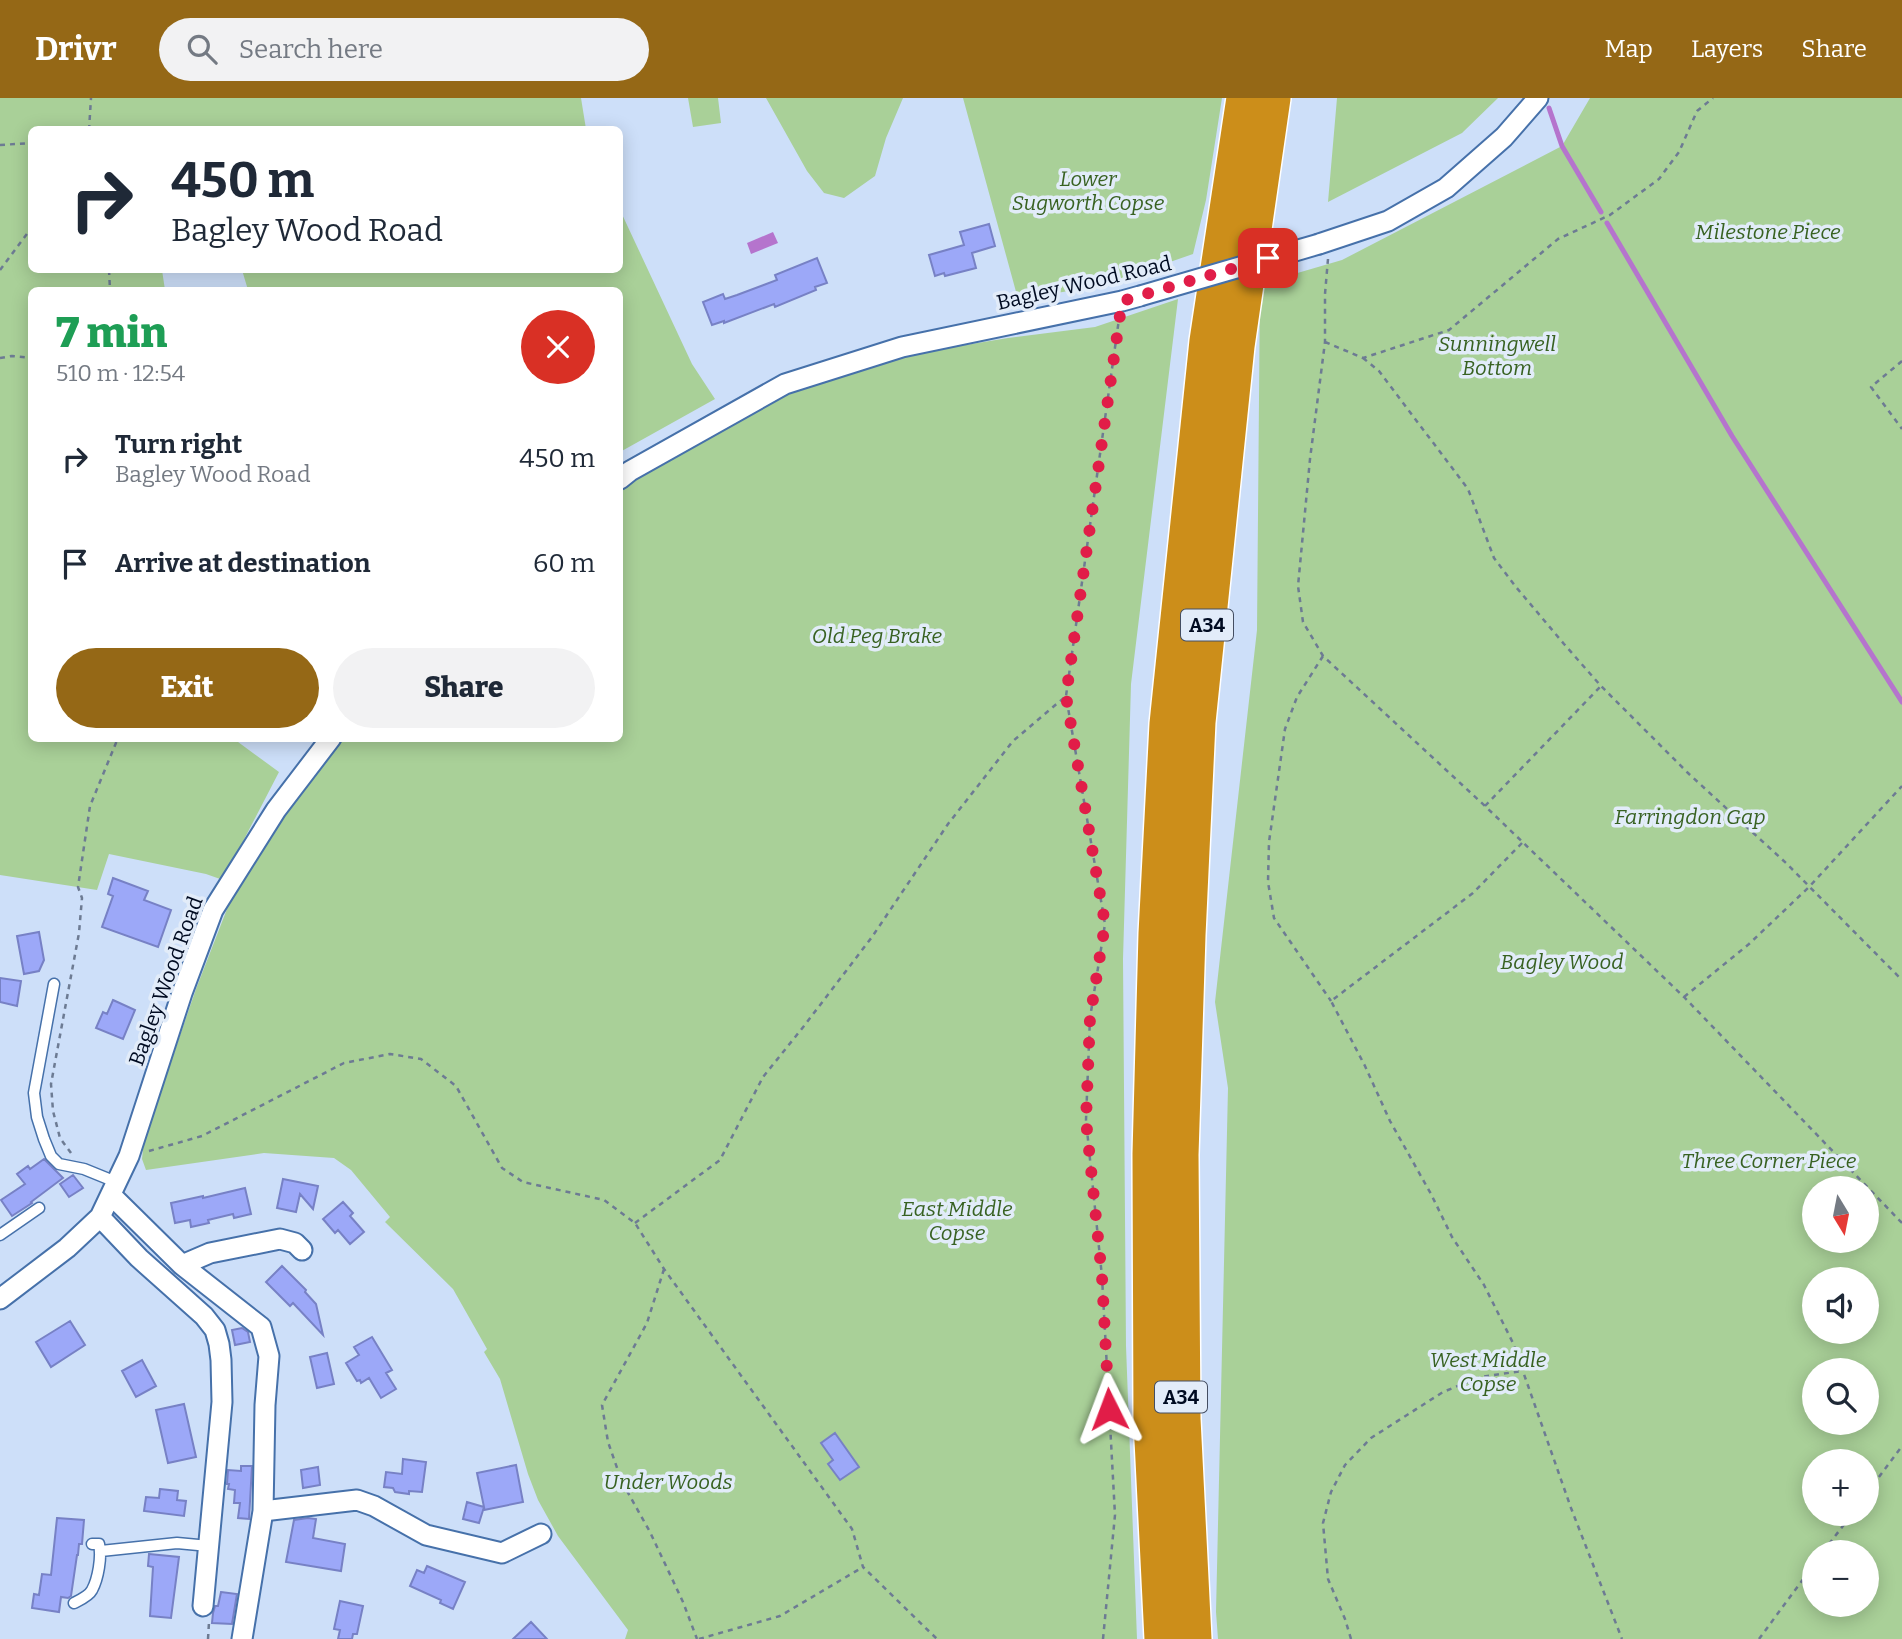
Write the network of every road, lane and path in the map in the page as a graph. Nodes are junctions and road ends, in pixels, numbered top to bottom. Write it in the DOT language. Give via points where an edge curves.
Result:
graph roads {
  1 [pos="91,98"];
  2 [pos="1245,98"];
  3 [pos="1272,98"];
  4 [pos="1538,98"];
  5 [pos="1713,98"];
  6 [pos="89,126"];
  7 [pos="28,143"];
  8 [pos="0,145"];
  9 [pos="28,232"];
  10 [pos="1324,243"];
  11 [pos="0,270"];
  12 [pos="1131,298"];
  13 [pos="1325,342"];
  14 [pos="0,358"];
  15 [pos="28,358"];
  16 [pos="1363,358"];
  17 [pos="1902,361"];
  18 [pos="1902,429"];
  19 [pos="623,477"];
  20 [pos="1324,656"];
  21 [pos="1601,686"];
  22 [pos="1066,696"];
  23 [pos="116,742"];
  24 [pos="328,742"];
  25 [pos="1902,786"];
  26 [pos="1485,806"];
  27 [pos="1522,843"];
  28 [pos="1809,887"];
  29 [pos="1902,980"];
  30 [pos="54,984"];
  31 [pos="1684,997"];
  32 [pos="1331,1001"];
  33 [pos="142,1152"];
  34 [pos="84,1169"];
  35 [pos="114,1189"];
  36 [pos="40,1208"];
  37 [pos="100,1217"];
  38 [pos="635,1223"];
  39 [pos="1902,1223"];
  40 [pos="0,1235"];
  41 [pos="299,1243"];
  42 [pos="182,1265"];
  43 [pos="664,1269"];
  44 [pos="0,1299"];
  45 [pos="1522,1371"];
  46 [pos="1902,1446"];
  47 [pos="1879,1477"];
  48 [pos="263,1511"];
  49 [pos="1843,1526"];
  50 [pos="541,1534"];
  51 [pos="1832,1540"];
  52 [pos="92,1544"];
  53 [pos="209,1546"];
  54 [pos="101,1551"];
  55 [pos="863,1567"];
  56 [pos="1802,1581"];
  57 [pos="74,1603"];
  58 [pos="203,1606"];
  59 [pos="242,1639"];
  60 [pos="698,1639"];
  61 [pos="937,1639"];
  62 [pos="1103,1639"];
  63 [pos="1163,1639"];
  64 [pos="1193,1639"];
  65 [pos="1351,1639"];
  66 [pos="1622,1639"];
  67 [pos="1759,1639"];
  1 -- 6 [label="path"];
  2 -- 63 [label="highway, A34" via="1208,341 1167,738 1151,1154 1152,1420"];
  3 -- 64 [label="highway, A34" via="1236,346 1195,762 1180,1155 1182,1419"];
  4 -- 10 [label="street, Bagley Wood Road" via="1504,138 1446,188 1388,221"];
  5 -- 16 [label="path" via="1697,111 1679,152 1659,178 1610,215 1558,239 1449,330"];
  7 -- 8 [label="path"];
  9 -- 11 [label="path"];
  10 -- 12 [label="street, Bagley Wood Road, bridge"];
  10 -- 13 [label="path"];
  12 -- 19 [label="street, Bagley Wood Road" via="902,347 785,384"];
  12 -- 22 [label="path"];
  13 -- 16 [label="path"];
  13 -- 20 [label="path" via="1297,586 1303,622"];
  14 -- 15 [label="path"];
  16 -- 21 [label="path" via="1379,371 1468,489 1494,558"];
  17 -- 18 [label="path" via="1871,387"];
  20 -- 26 [label="path"];
  20 -- 32 [label="path" via="1297,697 1285,729 1268,882 1275,918"];
  21 -- 26 [label="path"];
  21 -- 28 [label="path"];
  22 -- 38 [label="path" via="1013,741 948,824 872,937 763,1077 720,1160"];
  22 -- 62 [label="path" via="1105,924 1090,1018 1086,1120 1102,1277 1115,1515"];
  23 -- 34 [label="path" via="90,806 78,887 82,898 79,933 51,1084 60,1138"];
  24 -- 35 [label="street, Bagley Wood Road" via="276,810 213,910 181,993 130,1156"];
  25 -- 28 [label="path"];
  26 -- 27 [label="path"];
  27 -- 31 [label="path"];
  27 -- 32 [label="path" via="1473,893"];
  28 -- 29 [label="path"];
  28 -- 31 [label="path"];
  30 -- 34 [label="lane" via="34,1093 37,1117 51,1156 59,1164"];
  31 -- 39 [label="path"];
  32 -- 45 [label="path" via="1452,1237 1484,1285"];
  33 -- 38 [label="path" via="202,1136 344,1063 390,1054 421,1059 456,1086 502,1168 523,1182 604,1200"];
  34 -- 35 [label="lane"];
  35 -- 37 [label="street, Bagley Wood Road"];
  35 -- 42 [label="street"];
  36 -- 40 [label="lane"];
  37 -- 44 [label="street"];
  37 -- 53 [label="street" via="215,1330 222,1402"];
  38 -- 43 [label="path"];
  41 -- 42 [label="street" via="280,1239 258,1243 210,1253"];
  42 -- 48 [label="street" via="261,1327 267,1342"];
  43 -- 55 [label="path" via="852,1529"];
  43 -- 60 [label="path" via="647,1324 601,1405 622,1482 656,1544"];
  45 -- 65 [label="path" via="1480,1377 1443,1392 1371,1438 1345,1465 1331,1492 1323,1523 1328,1579"];
  45 -- 66 [label="path"];
  46 -- 47 [label="path"];
  48 -- 50 [label="street" via="357,1500 426,1535 502,1553"];
  48 -- 59 [label="street"];
  49 -- 51 [label="path"];
  52 -- 54 [label="lane" via="99,1544"];
  53 -- 54 [label="lane" via="177,1543"];
  53 -- 58 [label="street"];
  54 -- 57 [label="lane" via="91,1592"];
  55 -- 60 [label="path" via="780,1616"];
  55 -- 61 [label="path"];
  56 -- 67 [label="path"];
}
